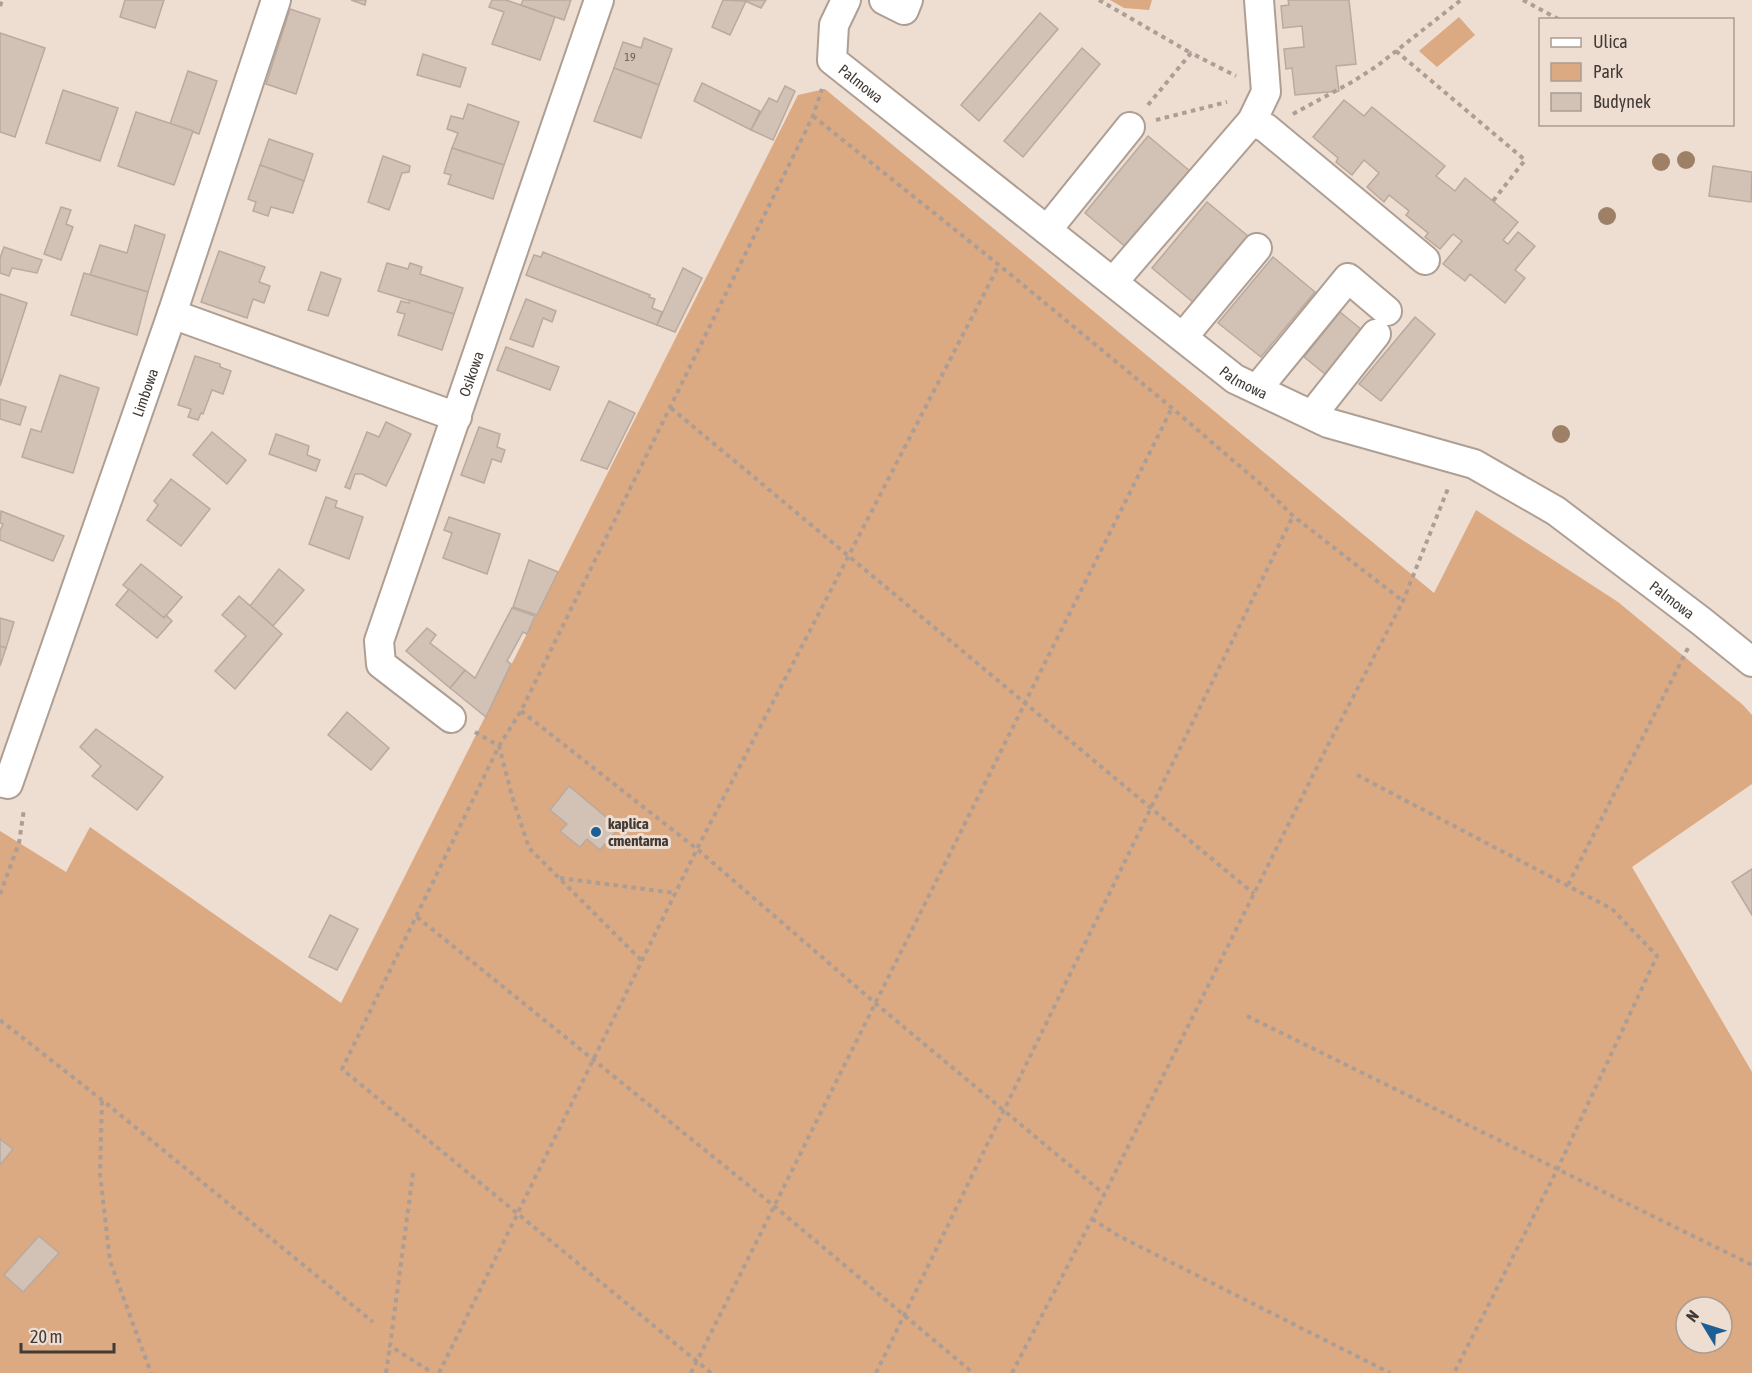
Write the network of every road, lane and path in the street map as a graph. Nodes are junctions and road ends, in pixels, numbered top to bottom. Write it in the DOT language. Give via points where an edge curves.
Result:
graph roads {
  1 [pos="2,0"];
  2 [pos="276,0"];
  3 [pos="599,0"];
  4 [pos="846,0"];
  5 [pos="884,0"];
  6 [pos="908,0"];
  7 [pos="1100,0"];
  8 [pos="1259,0"];
  9 [pos="1461,0"];
  10 [pos="1523,0"];
  11 [pos="0,6"];
  12 [pos="1556,18"];
  13 [pos="1396,51"];
  14 [pos="1191,53"];
  15 [pos="1266,92"];
  16 [pos="1259,124"];
  17 [pos="1130,127"];
  18 [pos="1493,201"];
  19 [pos="1047,230"];
  20 [pos="1257,248"];
  21 [pos="1425,260"];
  22 [pos="999,266"];
  23 [pos="1113,282"];
  24 [pos="172,314"];
  25 [pos="1183,337"];
  26 [pos="1257,389"];
  27 [pos="671,408"];
  28 [pos="1172,408"];
  29 [pos="1312,415"];
  30 [pos="457,417"];
  31 [pos="1459,460"];
  32 [pos="1293,516"];
  33 [pos="848,557"];
  34 [pos="1403,601"];
  35 [pos="1701,621"];
  36 [pos="1752,662"];
  37 [pos="1025,704"];
  38 [pos="521,711"];
  39 [pos="451,718"];
  40 [pos="500,746"];
  41 [pos="1357,775"];
  42 [pos="4,783"];
  43 [pos="1150,809"];
  44 [pos="697,849"];
  45 [pos="559,878"];
  46 [pos="1568,885"];
  47 [pos="675,893"];
  48 [pos="0,894"];
  49 [pos="1254,894"];
  50 [pos="417,917"];
  51 [pos="642,961"];
  52 [pos="875,1003"];
  53 [pos="1247,1016"];
  54 [pos="0,1020"];
  55 [pos="593,1060"];
  56 [pos="102,1100"];
  57 [pos="1004,1111"];
  58 [pos="1558,1168"];
  59 [pos="413,1173"];
  60 [pos="1104,1194"];
  61 [pos="774,1206"];
  62 [pos="519,1212"];
  63 [pos="1092,1220"];
  64 [pos="1752,1265"];
  65 [pos="905,1315"];
  66 [pos="373,1322"];
  67 [pos="390,1346"];
  68 [pos="697,1361"];
  69 [pos="151,1373"];
  70 [pos="386,1373"];
  71 [pos="433,1373"];
  72 [pos="439,1373"];
  73 [pos="692,1373"];
  74 [pos="711,1373"];
  75 [pos="876,1373"];
  76 [pos="973,1373"];
  77 [pos="1012,1373"];
  78 [pos="1390,1373"];
  79 [pos="1454,1373"];
  1 -- 11 [label="path"];
  2 -- 24 [label="street, Limbowa"];
  3 -- 30 [label="street, Osikowa"];
  4 -- 19 [label="street, Palmowa" via="834,25 832,60"];
  5 -- 6 [label="street" via="903,10"];
  7 -- 14 [label="path"];
  8 -- 15 [label="street"];
  9 -- 13 [label="path"];
  10 -- 12 [label="path"];
  13 -- 16 [label="path" via="1352,82"];
  13 -- 18 [label="path" via="1525,160"];
  14 -- 15 [label="path"];
  14 -- 17 [label="path"];
  15 -- 16 [label="street"];
  15 -- 17 [label="path"];
  16 -- 21 [label="street"];
  16 -- 23 [label="street"];
  17 -- 19 [label="street"];
  19 -- 23 [label="street, Palmowa"];
  20 -- 25 [label="street"];
  22 -- 27 [label="path" via="813,116"];
  22 -- 28 [label="path"];
  22 -- 33 [label="path"];
  23 -- 25 [label="street, Palmowa"];
  24 -- 30 [label="street"];
  24 -- 42 [label="street, Limbowa"];
  25 -- 26 [label="street, Palmowa" via="1235,379"];
  26 -- 29 [label="street, Palmowa"];
  26 -- 29 [label="street" via="1348,278 1382,322"];
  27 -- 33 [label="path"];
  27 -- 38 [label="path"];
  28 -- 32 [label="path"];
  28 -- 37 [label="path"];
  29 -- 31 [label="street, Palmowa"];
  30 -- 39 [label="street, Osikowa" via="379,641 381,664"];
  31 -- 34 [label="path"];
  31 -- 35 [label="street, Palmowa" via="1474,464 1556,511"];
  32 -- 34 [label="path"];
  32 -- 43 [label="path"];
  33 -- 37 [label="path"];
  33 -- 44 [label="path"];
  34 -- 49 [label="path"];
  35 -- 36 [label="street, Palmowa"];
  35 -- 46 [label="path"];
  37 -- 43 [label="path"];
  37 -- 52 [label="path"];
  38 -- 40 [label="path"];
  38 -- 44 [label="path"];
  39 -- 40 [label="path"];
  40 -- 45 [label="path" via="529,848"];
  40 -- 50 [label="path"];
  41 -- 46 [label="path"];
  42 -- 48 [label="path" via="24,808 18,843"];
  43 -- 49 [label="path"];
  43 -- 57 [label="path"];
  44 -- 47 [label="path"];
  44 -- 52 [label="path"];
  45 -- 47 [label="path"];
  45 -- 51 [label="path"];
  46 -- 58 [label="path" via="1612,909 1657,956"];
  47 -- 51 [label="path"];
  49 -- 60 [label="path"];
  50 -- 55 [label="path"];
  50 -- 62 [label="path" via="342,1069"];
  51 -- 55 [label="path"];
  52 -- 57 [label="path"];
  52 -- 61 [label="path"];
  53 -- 58 [label="path"];
  54 -- 56 [label="path"];
  55 -- 61 [label="path"];
  55 -- 62 [label="path"];
  56 -- 66 [label="path"];
  56 -- 69 [label="path" via="100,1174 110,1261"];
  57 -- 60 [label="path"];
  57 -- 65 [label="path"];
  58 -- 64 [label="path"];
  58 -- 79 [label="path"];
  59 -- 67 [label="path"];
  60 -- 63 [label="path"];
  61 -- 65 [label="path"];
  61 -- 68 [label="path"];
  62 -- 68 [label="path"];
  62 -- 72 [label="path"];
  63 -- 77 [label="path"];
  63 -- 78 [label="path"];
  65 -- 75 [label="path"];
  65 -- 76 [label="path"];
  67 -- 70 [label="path"];
  67 -- 71 [label="path"];
  68 -- 73 [label="path"];
  68 -- 74 [label="path"];
}
